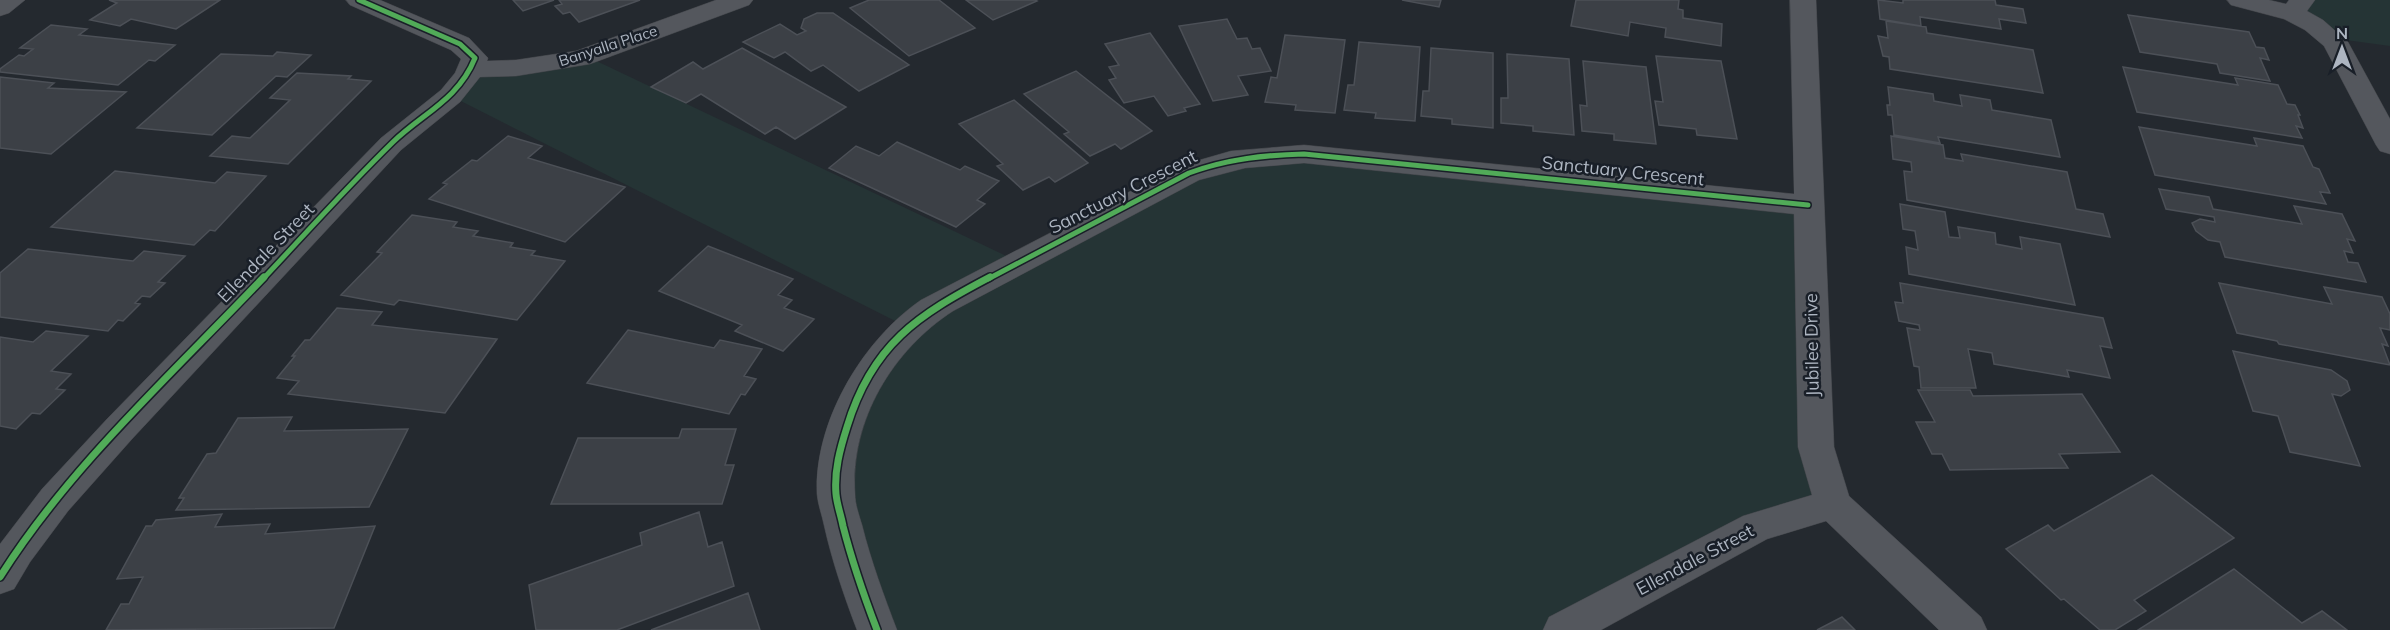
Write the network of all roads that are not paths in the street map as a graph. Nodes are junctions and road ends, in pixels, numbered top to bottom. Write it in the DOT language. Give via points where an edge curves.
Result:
graph roads {
  1 [pos="12,0"];
  2 [pos="359,0"];
  3 [pos="740,0"];
  4 [pos="1803,0"];
  5 [pos="2240,0"];
  6 [pos="2297,7"];
  7 [pos="0,8"];
  8 [pos="471,69"];
  9 [pos="2390,145"];
  10 [pos="1808,205"];
  11 [pos="1833,504"];
  12 [pos="0,577"];
  13 [pos="877,630"];
  14 [pos="1563,630"];
  15 [pos="1967,630"];
  1 -- 7 [label="street"];
  2 -- 8 [label="street" via="460,44 475,58"];
  3 -- 8 [label="street, Banyalla Place" via="581,58 516,68"];
  4 -- 10 [label="street, Jubilee Drive"];
  5 -- 6 [label="street"];
  6 -- 9 [label="street" via="2335,42"];
  8 -- 12 [label="street, Ellendale Street" via="459,89 396,139 106,444 37,524"];
  10 -- 11 [label="street, Jubilee Drive" via="1814,425 1816,447"];
  10 -- 13 [label="street, Sanctuary Crescent" via="1304,154 1257,156 1189,172 941,303 916,319 882,355 859,396 844,437 837,465 836,495 857,579"];
  11 -- 14 [label="street, Ellendale Street" via="1756,527"];
  11 -- 15 [label="street"];
}
